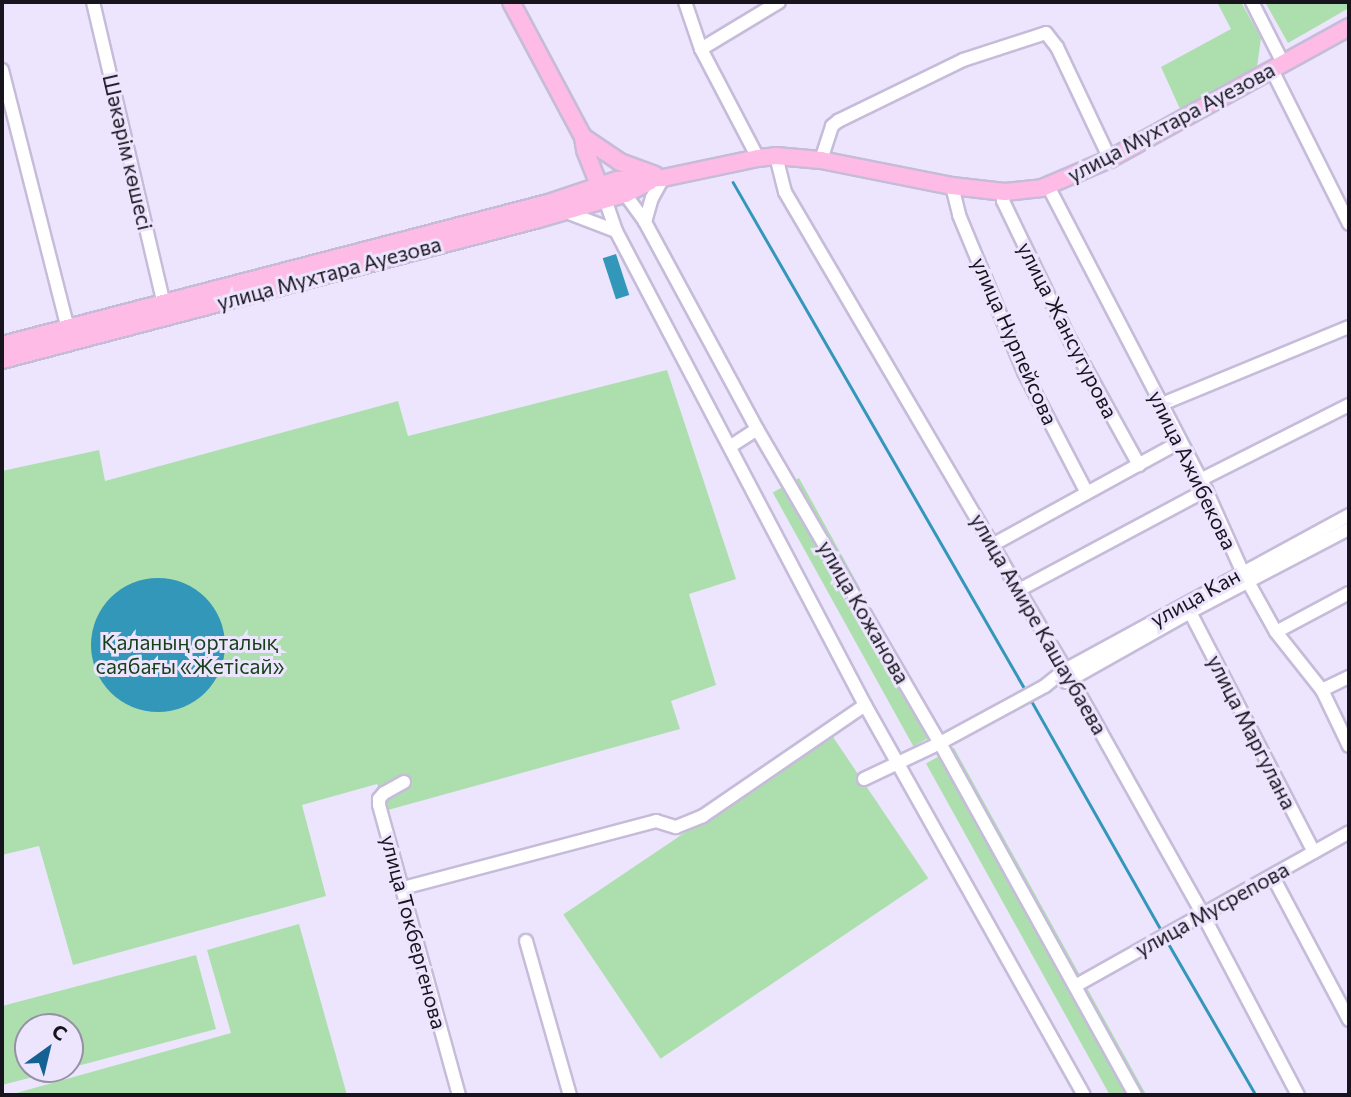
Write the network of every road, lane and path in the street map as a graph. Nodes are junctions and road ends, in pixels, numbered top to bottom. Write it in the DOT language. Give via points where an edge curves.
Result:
graph roads {
  1 [pos="93,2"];
  2 [pos="511,2"];
  3 [pos="685,2"];
  4 [pos="779,2"];
  5 [pos="1252,2"];
  6 [pos="1349,27"];
  7 [pos="701,49"];
  8 [pos="1278,67"];
  9 [pos="2,70"];
  10 [pos="584,144"];
  11 [pos="603,150"];
  12 [pos="776,156"];
  13 [pos="758,158"];
  14 [pos="1110,159"];
  15 [pos="821,160"];
  16 [pos="658,178"];
  17 [pos="953,186"];
  18 [pos="1048,186"];
  19 [pos="621,187"];
  20 [pos="602,192"];
  21 [pos="1005,192"];
  22 [pos="569,196"];
  23 [pos="562,211"];
  24 [pos="645,222"];
  25 [pos="1349,224"];
  26 [pos="616,231"];
  27 [pos="163,301"];
  28 [pos="1349,327"];
  29 [pos="69,334"];
  30 [pos="2,345"];
  31 [pos="2,360"];
  32 [pos="1162,404"];
  33 [pos="1349,405"];
  34 [pos="757,429"];
  35 [pos="1181,441"];
  36 [pos="731,446"];
  37 [pos="1139,465"];
  38 [pos="1203,485"];
  39 [pos="1087,493"];
  40 [pos="1349,514"];
  41 [pos="1349,529"];
  42 [pos="994,544"];
  43 [pos="1242,571"];
  44 [pos="1250,582"];
  45 [pos="1019,590"];
  46 [pos="1349,593"];
  47 [pos="1190,612"];
  48 [pos="1276,632"];
  49 [pos="1065,670"];
  50 [pos="1349,677"];
  51 [pos="1072,681"];
  52 [pos="1045,687"];
  53 [pos="1322,690"];
  54 [pos="865,705"];
  55 [pos="940,743"];
  56 [pos="1349,746"];
  57 [pos="899,764"];
  58 [pos="864,779"];
  59 [pos="404,782"];
  60 [pos="1349,832"];
  61 [pos="1314,852"];
  62 [pos="1273,877"];
  63 [pos="403,888"];
  64 [pos="1202,913"];
  65 [pos="526,941"];
  66 [pos="1075,986"];
  67 [pos="1349,1020"];
  68 [pos="459,1095"];
  69 [pos="570,1095"];
  70 [pos="1084,1095"];
  71 [pos="1135,1095"];
  72 [pos="1298,1095"];
  1 -- 27 [label="street, Шәкәрім көшесі"];
  2 -- 10 [label="main road, улица Кожанова"];
  3 -- 7 [label="street"];
  4 -- 7 [label="street"];
  5 -- 8 [label="street"];
  6 -- 8 [label="main road, улица Мухтара Ауезова"];
  7 -- 13 [label="street"];
  8 -- 14 [label="main road, улица Мухтара Ауезова"];
  8 -- 25 [label="street"];
  9 -- 29 [label="street"];
  10 -- 11 [label="main road, улица Кожанова"];
  10 -- 20 [label="main road, улица Кожанова"];
  10 -- 22 [label="main road" via="581,179"];
  11 -- 16 [label="main road"];
  11 -- 19 [label="main road, улица Кожанова"];
  12 -- 13 [label="main road, улица Мухтара Ауезова"];
  12 -- 15 [label="main road, улица Мухтара Ауезова"];
  12 -- 42 [label="street, улица Амире Кашаубаева" via="785,192"];
  13 -- 16 [label="main road, улица Мухтара Ауезова"];
  14 -- 15 [label="street" via="1046,33 963,60 838,121 832,126"];
  14 -- 18 [label="main road, улица Мухтара Ауезова"];
  15 -- 17 [label="main road, улица Мухтара Ауезова"];
  16 -- 19 [label="main road, улица Мухтара Ауезова"];
  16 -- 24 [label="street"];
  17 -- 21 [label="main road, улица Мухтара Ауезова"];
  17 -- 39 [label="street, улица Нурпейсова" via="959,215 1024,372"];
  18 -- 21 [label="main road, улица Мухтара Ауезова"];
  18 -- 32 [label="street, улица Ажибекова"];
  19 -- 20 [label="main road, улица Мухтара Ауезова"];
  19 -- 24 [label="street, улица Кожанова"];
  20 -- 22 [label="main road, улица Мухтара Ауезова"];
  20 -- 23 [label="main road, улица Мухтара Ауезова"];
  20 -- 26 [label="street, улица Кожанова"];
  21 -- 37 [label="street, улица Жансугурова" via="1003,201 1070,340"];
  22 -- 27 [label="main road, улица Мухтара Ауезова"];
  23 -- 26 [label="street"];
  23 -- 29 [label="main road, улица Мухтара Ауезова"];
  24 -- 34 [label="street, улица Кожанова"];
  26 -- 36 [label="street, улица Кожанова"];
  27 -- 29 [label="main road, улица Мухтара Ауезова"];
  28 -- 32 [label="street"];
  29 -- 30 [label="main road, улица Мухтара Ауезова"];
  29 -- 31 [label="main road, улица Мухтара Ауезова"];
  32 -- 35 [label="street, улица Ажибекова"];
  33 -- 38 [label="street"];
  34 -- 36 [label="street"];
  34 -- 55 [label="street, улица Кожанова"];
  35 -- 37 [label="street"];
  35 -- 38 [label="street, улица Ажибекова"];
  36 -- 54 [label="street, улица Кожанова"];
  37 -- 39 [label="street"];
  38 -- 43 [label="street, улица Ажибекова"];
  38 -- 45 [label="street"];
  39 -- 42 [label="street"];
  40 -- 43 [label="street, улица Кан"];
  41 -- 44 [label="street, улица Кан"];
  42 -- 45 [label="street, улица Амире Кашаубаева"];
  43 -- 44 [label="street, улица Ажибекова"];
  43 -- 49 [label="street, улица Кан"];
  44 -- 47 [label="street, улица Кан"];
  44 -- 48 [label="street, улица Ажибекова"];
  45 -- 49 [label="street, улица Амире Кашаубаева"];
  46 -- 48 [label="street"];
  47 -- 51 [label="street, улица Кан"];
  47 -- 61 [label="street, улица Маргулана"];
  48 -- 53 [label="street, улица Ажибекова"];
  49 -- 51 [label="street, улица Амире Кашаубаева"];
  49 -- 52 [label="street, улица Кан"];
  50 -- 53 [label="street"];
  51 -- 52 [label="street, улица Кан"];
  51 -- 64 [label="street, улица Амире Кашаубаева"];
  52 -- 55 [label="street, улица Кан"];
  53 -- 56 [label="street, улица Ажибекова"];
  54 -- 57 [label="street, улица Кожанова"];
  54 -- 63 [label="street" via="704,816 685,824 676,827 656,821"];
  55 -- 57 [label="street, улица Кан"];
  55 -- 66 [label="street, улица Кожанова"];
  57 -- 58 [label="street, улица Кан"];
  57 -- 70 [label="street, улица Кожанова"];
  59 -- 63 [label="street, улица Токбергенова" via="379,799"];
  60 -- 61 [label="street, улица Мусрепова"];
  61 -- 62 [label="street, улица Мусрепова"];
  62 -- 64 [label="street, улица Мусрепова"];
  62 -- 67 [label="street"];
  63 -- 68 [label="street, улица Токбергенова"];
  64 -- 66 [label="street, улица Мусрепова"];
  64 -- 72 [label="street, улица Амире Кашаубаева"];
  65 -- 69 [label="street"];
  66 -- 71 [label="street, улица Кожанова"];
}
